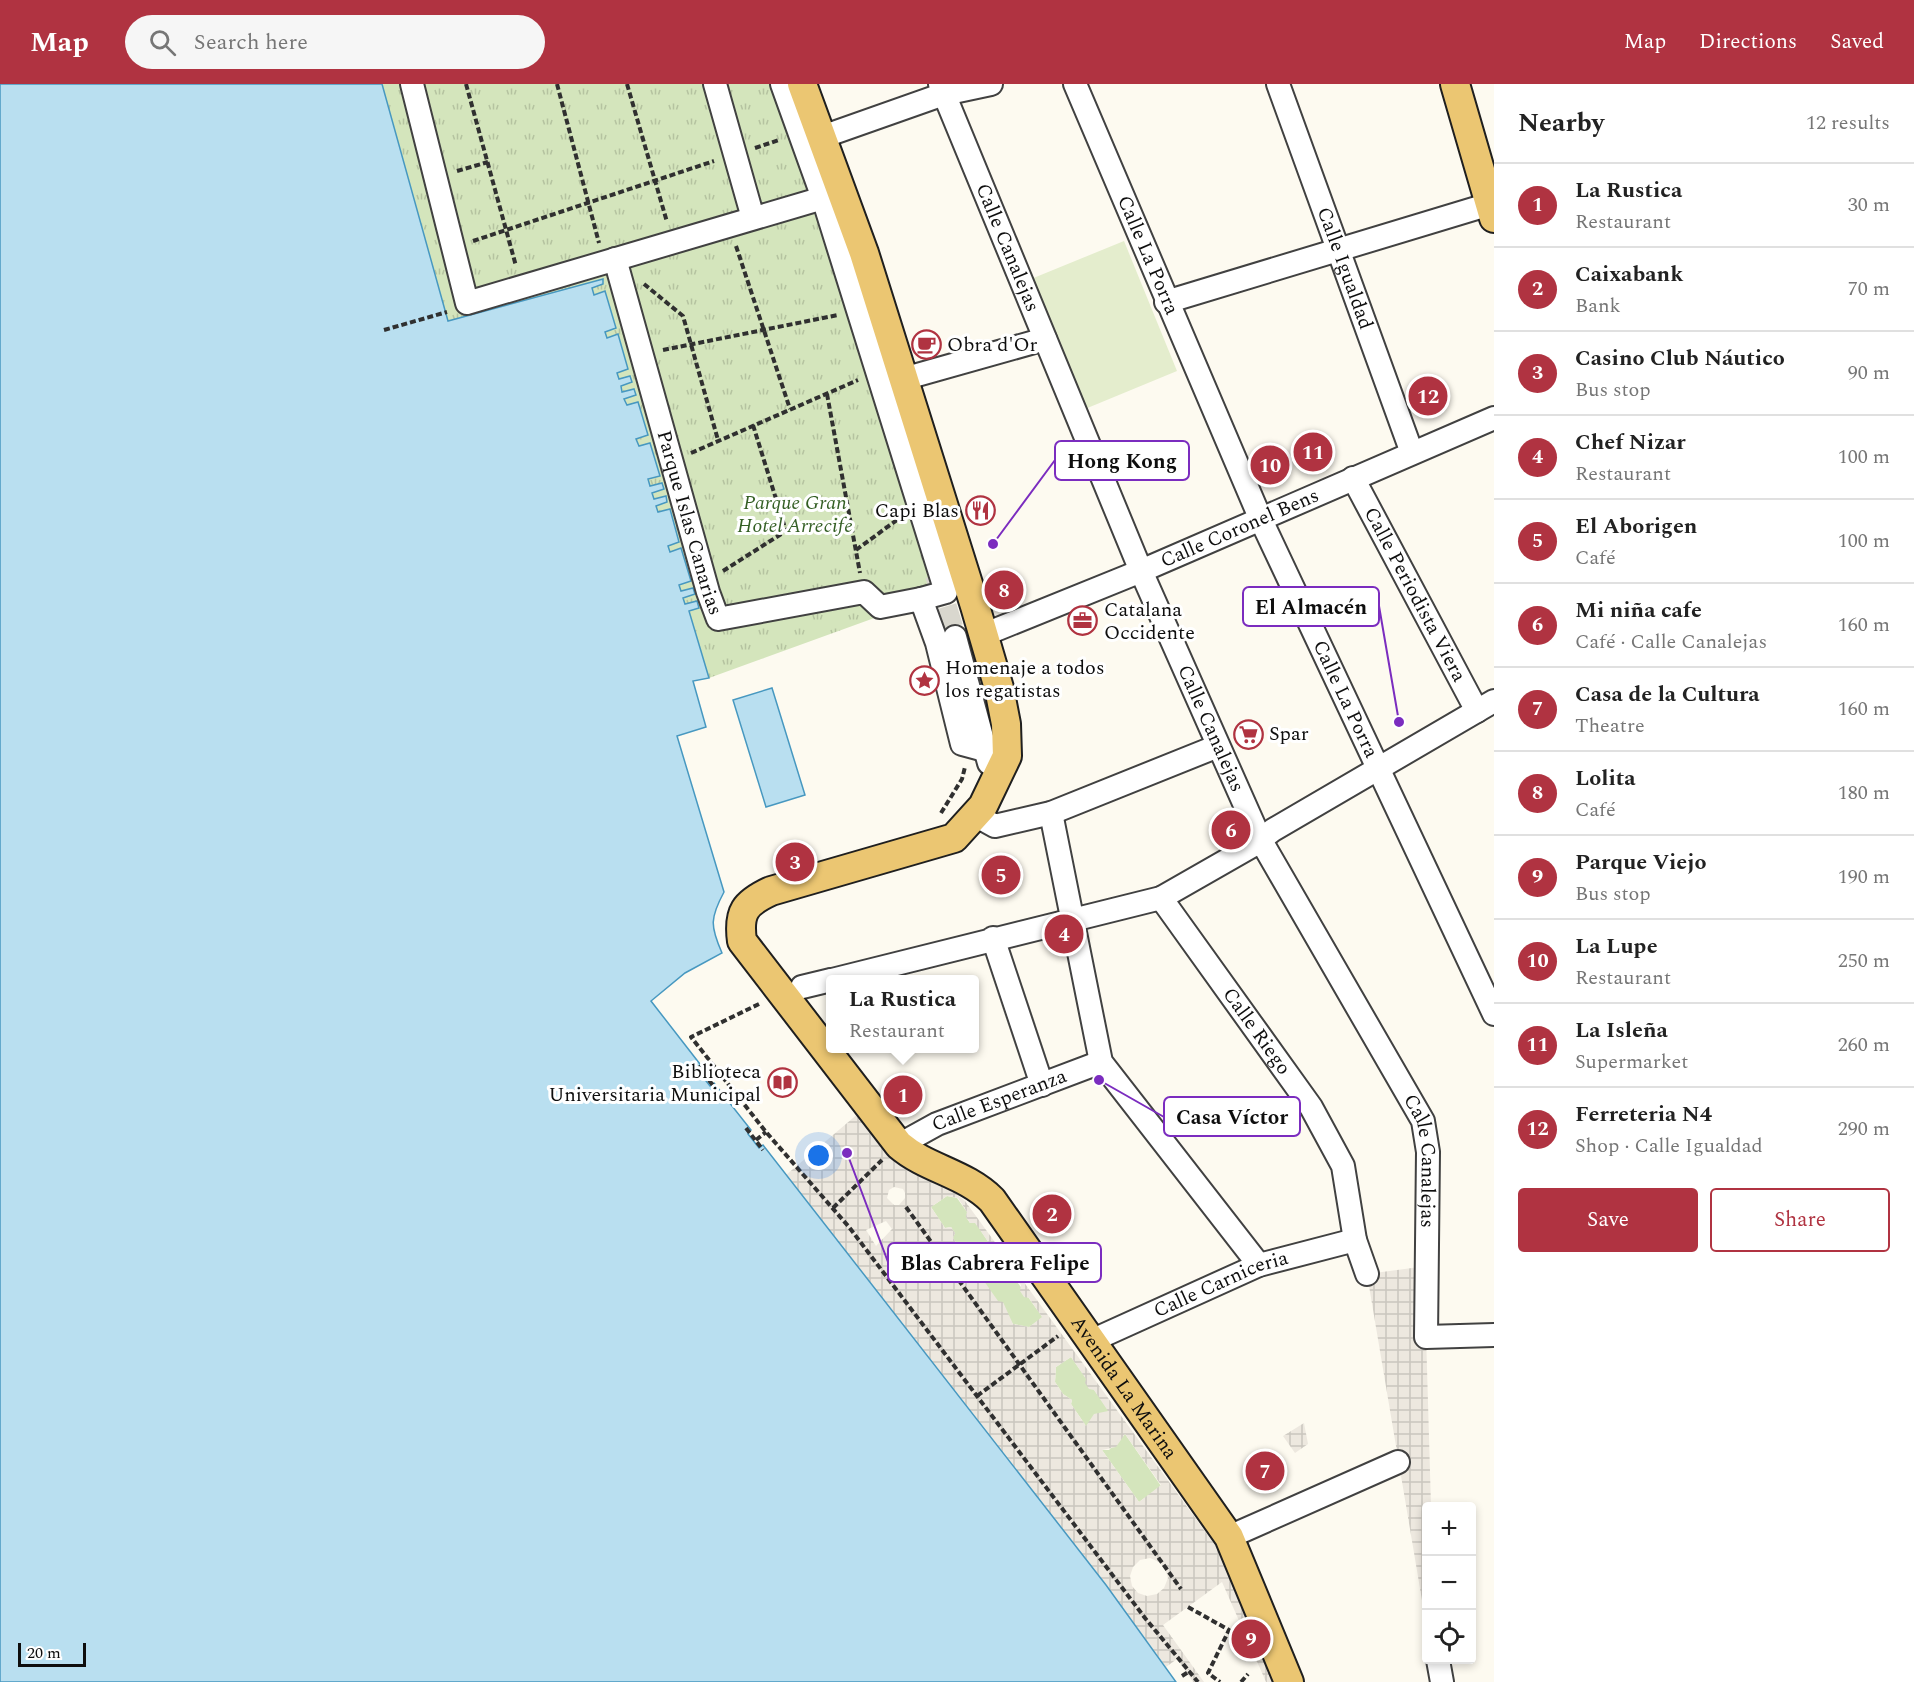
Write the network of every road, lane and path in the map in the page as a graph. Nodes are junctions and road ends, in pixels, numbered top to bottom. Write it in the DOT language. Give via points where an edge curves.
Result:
graph roads {
  1 [pos="412,84"];
  2 [pos="466,84"];
  3 [pos="557,84"];
  4 [pos="627,84"];
  5 [pos="715,84"];
  6 [pos="782,84"];
  7 [pos="802,84"];
  8 [pos="992,84"];
  9 [pos="1075,84"];
  10 [pos="1278,84"];
  11 [pos="1455,84"];
  12 [pos="942,89"];
  13 [pos="811,135"];
  14 [pos="735,154"];
  15 [pos="488,162"];
  16 [pos="436,177"];
  17 [pos="655,181"];
  18 [pos="824,198"];
  19 [pos="1491,199"];
  20 [pos="588,203"];
  21 [pos="753,218"];
  22 [pos="729,225"];
  23 [pos="506,230"];
  24 [pos="673,242"];
  25 [pos="453,248"];
  26 [pos="1336,251"];
  27 [pos="609,261"];
  28 [pos="521,287"];
  29 [pos="467,303"];
  30 [pos="1166,303"];
  31 [pos="859,311"];
  32 [pos="384,330"];
  33 [pos="764,330"];
  34 [pos="1045,339"];
  35 [pos="693,344"];
  36 [pos="643,354"];
  37 [pos="891,376"];
  38 [pos="826,394"];
  39 [pos="790,409"];
  40 [pos="1494,418"];
  41 [pos="753,425"];
  42 [pos="718,440"];
  43 [pos="1412,453"];
  44 [pos="671,462"];
  45 [pos="1353,478"];
  46 [pos="919,504"];
  47 [pos="1261,520"];
  48 [pos="852,526"];
  49 [pos="786,531"];
  50 [pos="856,550"];
  51 [pos="1141,571"];
  52 [pos="705,583"];
  53 [pos="864,592"];
  54 [pos="921,599"];
  55 [pos="983,634"];
  56 [pos="955,638"];
  57 [pos="1485,706"];
  58 [pos="962,744"];
  59 [pos="1218,746"];
  60 [pos="987,752"];
  61 [pos="1378,769"];
  62 [pos="985,799"];
  63 [pos="1052,813"];
  64 [pos="938,816"];
  65 [pos="1260,839"];
  66 [pos="1161,898"];
  67 [pos="1073,920"];
  68 [pos="993,938"];
  69 [pos="891,973"];
  70 [pos="874,975"];
  71 [pos="826,982"];
  72 [pos="792,990"];
  73 [pos="1494,1014"];
  74 [pos="826,1039"];
  75 [pos="835,1053"];
  76 [pos="1101,1062"];
  77 [pos="698,1066"];
  78 [pos="717,1070"];
  79 [pos="707,1078"];
  80 [pos="1042,1085"];
  81 [pos="715,1088"];
  82 [pos="746,1128"];
  83 [pos="766,1132"];
  84 [pos="756,1140"];
  85 [pos="899,1145"];
  86 [pos="764,1150"];
  87 [pos="906,1207"];
  88 [pos="834,1208"];
  89 [pos="1355,1240"];
  90 [pos="1259,1265"];
  91 [pos="1367,1274"];
  92 [pos="1064,1332"];
  93 [pos="1494,1335"];
  94 [pos="1091,1341"];
  95 [pos="1019,1365"];
  96 [pos="977,1396"];
  97 [pos="1398,1462"];
  98 [pos="1229,1537"];
  99 [pos="1181,1589"];
  100 [pos="1188,1607"];
  101 [pos="1439,1664"];
  102 [pos="1190,1671"];
  103 [pos="1248,1674"];
  104 [pos="1182,1676"];
  105 [pos="1198,1682"];
  106 [pos="1220,1682"];
  107 [pos="1241,1682"];
  108 [pos="1289,1682"];
  109 [pos="1442,1682"];
  1 -- 16 [label="street"];
  2 -- 15 [label="path"];
  3 -- 20 [label="path"];
  4 -- 17 [label="path"];
  5 -- 14 [label="street"];
  6 -- 13 [label="street"];
  7 -- 13 [label="main road"];
  8 -- 12 [label="street"];
  9 -- 30 [label="street, Calle La Porra"];
  10 -- 26 [label="street, Calle Igualdad"];
  11 -- 19 [label="main road"];
  12 -- 13 [label="street"];
  12 -- 34 [label="street, Calle Canalejas"];
  13 -- 14 [label="path"];
  13 -- 18 [label="street"];
  13 -- 37 [label="main road" via="864,253"];
  14 -- 17 [label="path"];
  14 -- 21 [label="street"];
  15 -- 16 [label="path"];
  15 -- 23 [label="path"];
  16 -- 25 [label="street"];
  17 -- 20 [label="path"];
  17 -- 24 [label="path"];
  18 -- 21 [label="street"];
  18 -- 31 [label="street"];
  19 -- 26 [label="street"];
  20 -- 23 [label="path"];
  20 -- 27 [label="path"];
  21 -- 22 [label="street"];
  22 -- 24 [label="street"];
  22 -- 33 [label="path"];
  23 -- 25 [label="path"];
  23 -- 28 [label="path"];
  24 -- 27 [label="street"];
  25 -- 29 [label="street"];
  26 -- 30 [label="street"];
  26 -- 43 [label="street, Calle Igualdad"];
  27 -- 28 [label="street"];
  27 -- 35 [label="path" via="683,316"];
  27 -- 36 [label="street, Parque Islas Canarias"];
  28 -- 29 [label="street"];
  29 -- 32 [label="path"];
  30 -- 47 [label="street, Calle La Porra"];
  31 -- 33 [label="path"];
  31 -- 37 [label="street"];
  33 -- 35 [label="path"];
  33 -- 39 [label="path"];
  34 -- 37 [label="street"];
  34 -- 51 [label="street, Calle Canalejas"];
  35 -- 36 [label="path"];
  35 -- 42 [label="path"];
  36 -- 44 [label="street, Parque Islas Canarias"];
  37 -- 38 [label="path"];
  37 -- 46 [label="street"];
  37 -- 55 [label="main road"];
  38 -- 39 [label="path"];
  38 -- 48 [label="path"];
  39 -- 41 [label="path"];
  40 -- 43 [label="street, Calle Coronel Bens"];
  41 -- 42 [label="path"];
  41 -- 49 [label="path"];
  42 -- 44 [label="path"];
  43 -- 45 [label="street, Calle Coronel Bens"];
  44 -- 52 [label="street, Parque Islas Canarias"];
  45 -- 47 [label="street, Calle Coronel Bens"];
  45 -- 57 [label="street, Calle Periodista Viera"];
  46 -- 50 [label="path"];
  46 -- 54 [label="street" via="946,592"];
  47 -- 51 [label="street, Calle Coronel Bens"];
  47 -- 61 [label="street, Calle La Porra"];
  48 -- 49 [label="path"];
  48 -- 50 [label="path"];
  49 -- 52 [label="path"];
  50 -- 53 [label="path"];
  51 -- 55 [label="street, Calle Coronel Bens"];
  51 -- 59 [label="street, Calle Canalejas"];
  52 -- 53 [label="street, Parque Islas Canarias" via="718,619"];
  53 -- 54 [label="street" via="880,607"];
  54 -- 58 [label="street" via="937,643"];
  55 -- 62 [label="main road" via="1006,724 1007,756"];
  56 -- 60 [label="street"];
  57 -- 61 [label="street"];
  58 -- 60 [label="street"];
  58 -- 64 [label="path" via="966,762 962,778"];
  59 -- 63 [label="street"];
  59 -- 65 [label="street, Calle Canalejas"];
  60 -- 62 [label="street"];
  61 -- 65 [label="street"];
  61 -- 73 [label="street, Calle La Porra"];
  62 -- 63 [label="street" via="995,826"];
  62 -- 72 [label="main road, Avenida La Marina" via="954,838 756,897 745,908 740,923 742,941"];
  63 -- 67 [label="street"];
  65 -- 66 [label="street"];
  65 -- 93 [label="street, Calle Canalejas" via="1423,1121 1428,1152 1426,1337"];
  66 -- 67 [label="street"];
  66 -- 89 [label="street, Calle Riego" via="1311,1107 1343,1166"];
  67 -- 68 [label="street"];
  67 -- 76 [label="street"];
  68 -- 69 [label="street"];
  68 -- 80 [label="street"];
  69 -- 70 [label="street"];
  71 -- 72 [label="street"];
  72 -- 74 [label="main road, Avenida La Marina"];
  72 -- 78 [label="path" via="691,1037"];
  75 -- 85 [label="main road, Avenida La Marina"];
  76 -- 80 [label="street, Calle Esperanza"];
  76 -- 90 [label="street"];
  77 -- 79 [label="path"];
  78 -- 79 [label="path"];
  78 -- 83 [label="path"];
  79 -- 81 [label="path"];
  80 -- 85 [label="street, Calle Esperanza" via="938,1124"];
  82 -- 84 [label="path"];
  83 -- 84 [label="path"];
  83 -- 88 [label="path"];
  84 -- 86 [label="path"];
  85 -- 88 [label="path"];
  85 -- 94 [label="main road, Avenida La Marina" via="921,1162 978,1187 992,1200"];
  87 -- 95 [label="path"];
  88 -- 96 [label="path"];
  89 -- 90 [label="street, Calle Carniceria"];
  89 -- 91 [label="street, Calle Riego"];
  90 -- 94 [label="street, Calle Carniceria"];
  92 -- 95 [label="path"];
  94 -- 98 [label="main road, Avenida La Marina"];
  95 -- 96 [label="path"];
  95 -- 99 [label="path"];
  96 -- 102 [label="path" via="1145,1618"];
  97 -- 98 [label="street"];
  98 -- 108 [label="main road, Avenida La Marina"];
  100 -- 106 [label="path" via="1229,1630 1208,1673"];
  101 -- 109 [label="street"];
  102 -- 104 [label="path"];
  102 -- 105 [label="path"];
  103 -- 107 [label="path"];
}
